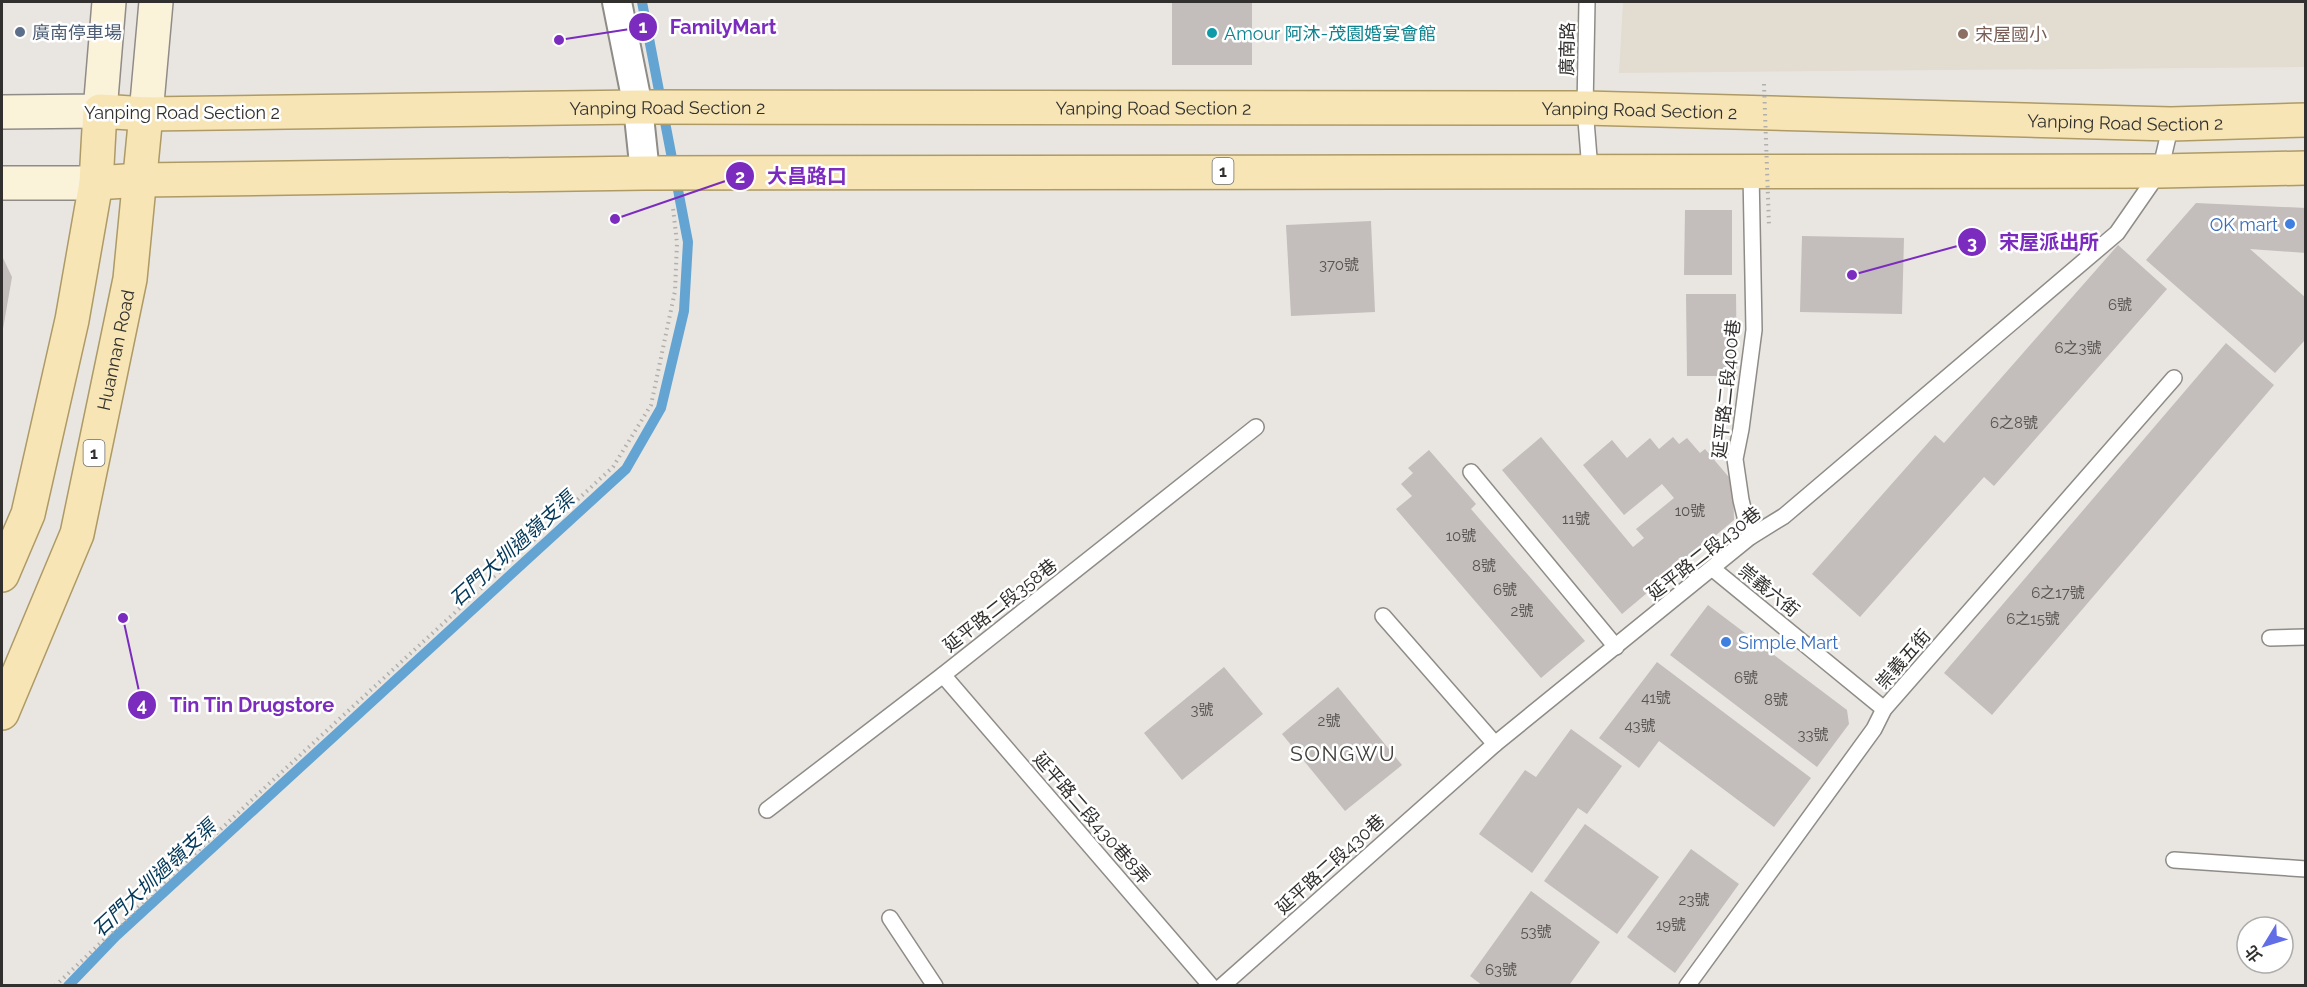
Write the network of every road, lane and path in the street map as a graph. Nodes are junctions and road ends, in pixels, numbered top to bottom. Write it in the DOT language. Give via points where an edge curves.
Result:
graph roads {
  1 [pos="109,2"];
  2 [pos="156,2"];
  3 [pos="617,2"];
  4 [pos="1587,2"];
  5 [pos="1764,84"];
  6 [pos="638,106"];
  7 [pos="1585,108"];
  8 [pos="100,111"];
  9 [pos="2,112"];
  10 [pos="146,114"];
  11 [pos="2306,120"];
  12 [pos="2171,124"];
  13 [pos="2306,168"];
  14 [pos="1590,170"];
  15 [pos="2160,171"];
  16 [pos="1751,172"];
  17 [pos="657,173"];
  18 [pos="140,180"];
  19 [pos="2,183"];
  20 [pos="96,183"];
  21 [pos="1769,226"];
  22 [pos="2174,378"];
  23 [pos="1256,427"];
  24 [pos="1471,472"];
  25 [pos="1750,537"];
  26 [pos="1713,569"];
  27 [pos="2,575"];
  28 [pos="1383,616"];
  29 [pos="2306,637"];
  30 [pos="2270,638"];
  31 [pos="1616,647"];
  32 [pos="943,675"];
  33 [pos="1884,710"];
  34 [pos="2,713"];
  35 [pos="1495,744"];
  36 [pos="767,810"];
  37 [pos="2174,860"];
  38 [pos="2306,869"];
  39 [pos="890,918"];
  40 [pos="55,986"];
  41 [pos="935,986"];
  42 [pos="1211,986"];
  43 [pos="1222,986"];
  44 [pos="1687,986"];
  1 -- 8 [label="main road"];
  2 -- 10 [label="main road"];
  3 -- 6 [label="street"];
  4 -- 7 [label="lane, 廣南路"];
  5 -- 21 [label="path, bridge"];
  6 -- 7 [label="main road, Yanping Road Section 2"];
  6 -- 10 [label="main road, Yanping Road Section 2"];
  6 -- 17 [label="street"];
  7 -- 12 [label="main road, Yanping Road Section 2"];
  7 -- 14 [label="lane, 廣南路"];
  8 -- 9 [label="main road, Yanping Road Section 2"];
  8 -- 10 [label="main road, Yanping Road Section 2"];
  8 -- 20 [label="main road"];
  10 -- 18 [label="main road, Huannan Road / 1"];
  11 -- 12 [label="main road, Yanping Road Section 2"];
  12 -- 15 [label="lane, 延平路二段430巷"];
  13 -- 15 [label="main road, 1"];
  14 -- 16 [label="main road, 1"];
  14 -- 17 [label="main road, 1"];
  15 -- 16 [label="main road, 1"];
  15 -- 25 [label="lane, 延平路二段430巷" via="2117,233 1784,516"];
  16 -- 25 [label="lane, 延平路二段400巷" via="1754,330 1735,459"];
  17 -- 18 [label="main road, 1"];
  17 -- 40 [label="path" via="677,243 675,291 651,405 613,467"];
  18 -- 20 [label="main road, 1"];
  18 -- 34 [label="main road, Huannan Road / 1" via="130,279 77,534"];
  19 -- 20 [label="main road"];
  20 -- 27 [label="main road" via="72,320 28,514"];
  22 -- 33 [label="lane, 崇義五街"];
  23 -- 32 [label="lane, 延平路二段358巷"];
  24 -- 31 [label="lane"];
  25 -- 26 [label="lane, 延平路二段430巷"];
  26 -- 31 [label="lane, 延平路二段430巷"];
  26 -- 33 [label="lane, 崇義六街"];
  28 -- 35 [label="lane"];
  29 -- 30 [label="lane"];
  31 -- 35 [label="lane, 延平路二段430巷"];
  32 -- 36 [label="lane, 延平路二段358巷"];
  32 -- 42 [label="lane, 延平路二段430巷8弄"];
  33 -- 44 [label="lane, 崇義五街"];
  35 -- 43 [label="lane, 延平路二段430巷"];
  37 -- 38 [label="lane"];
  39 -- 41 [label="lane"];
}
